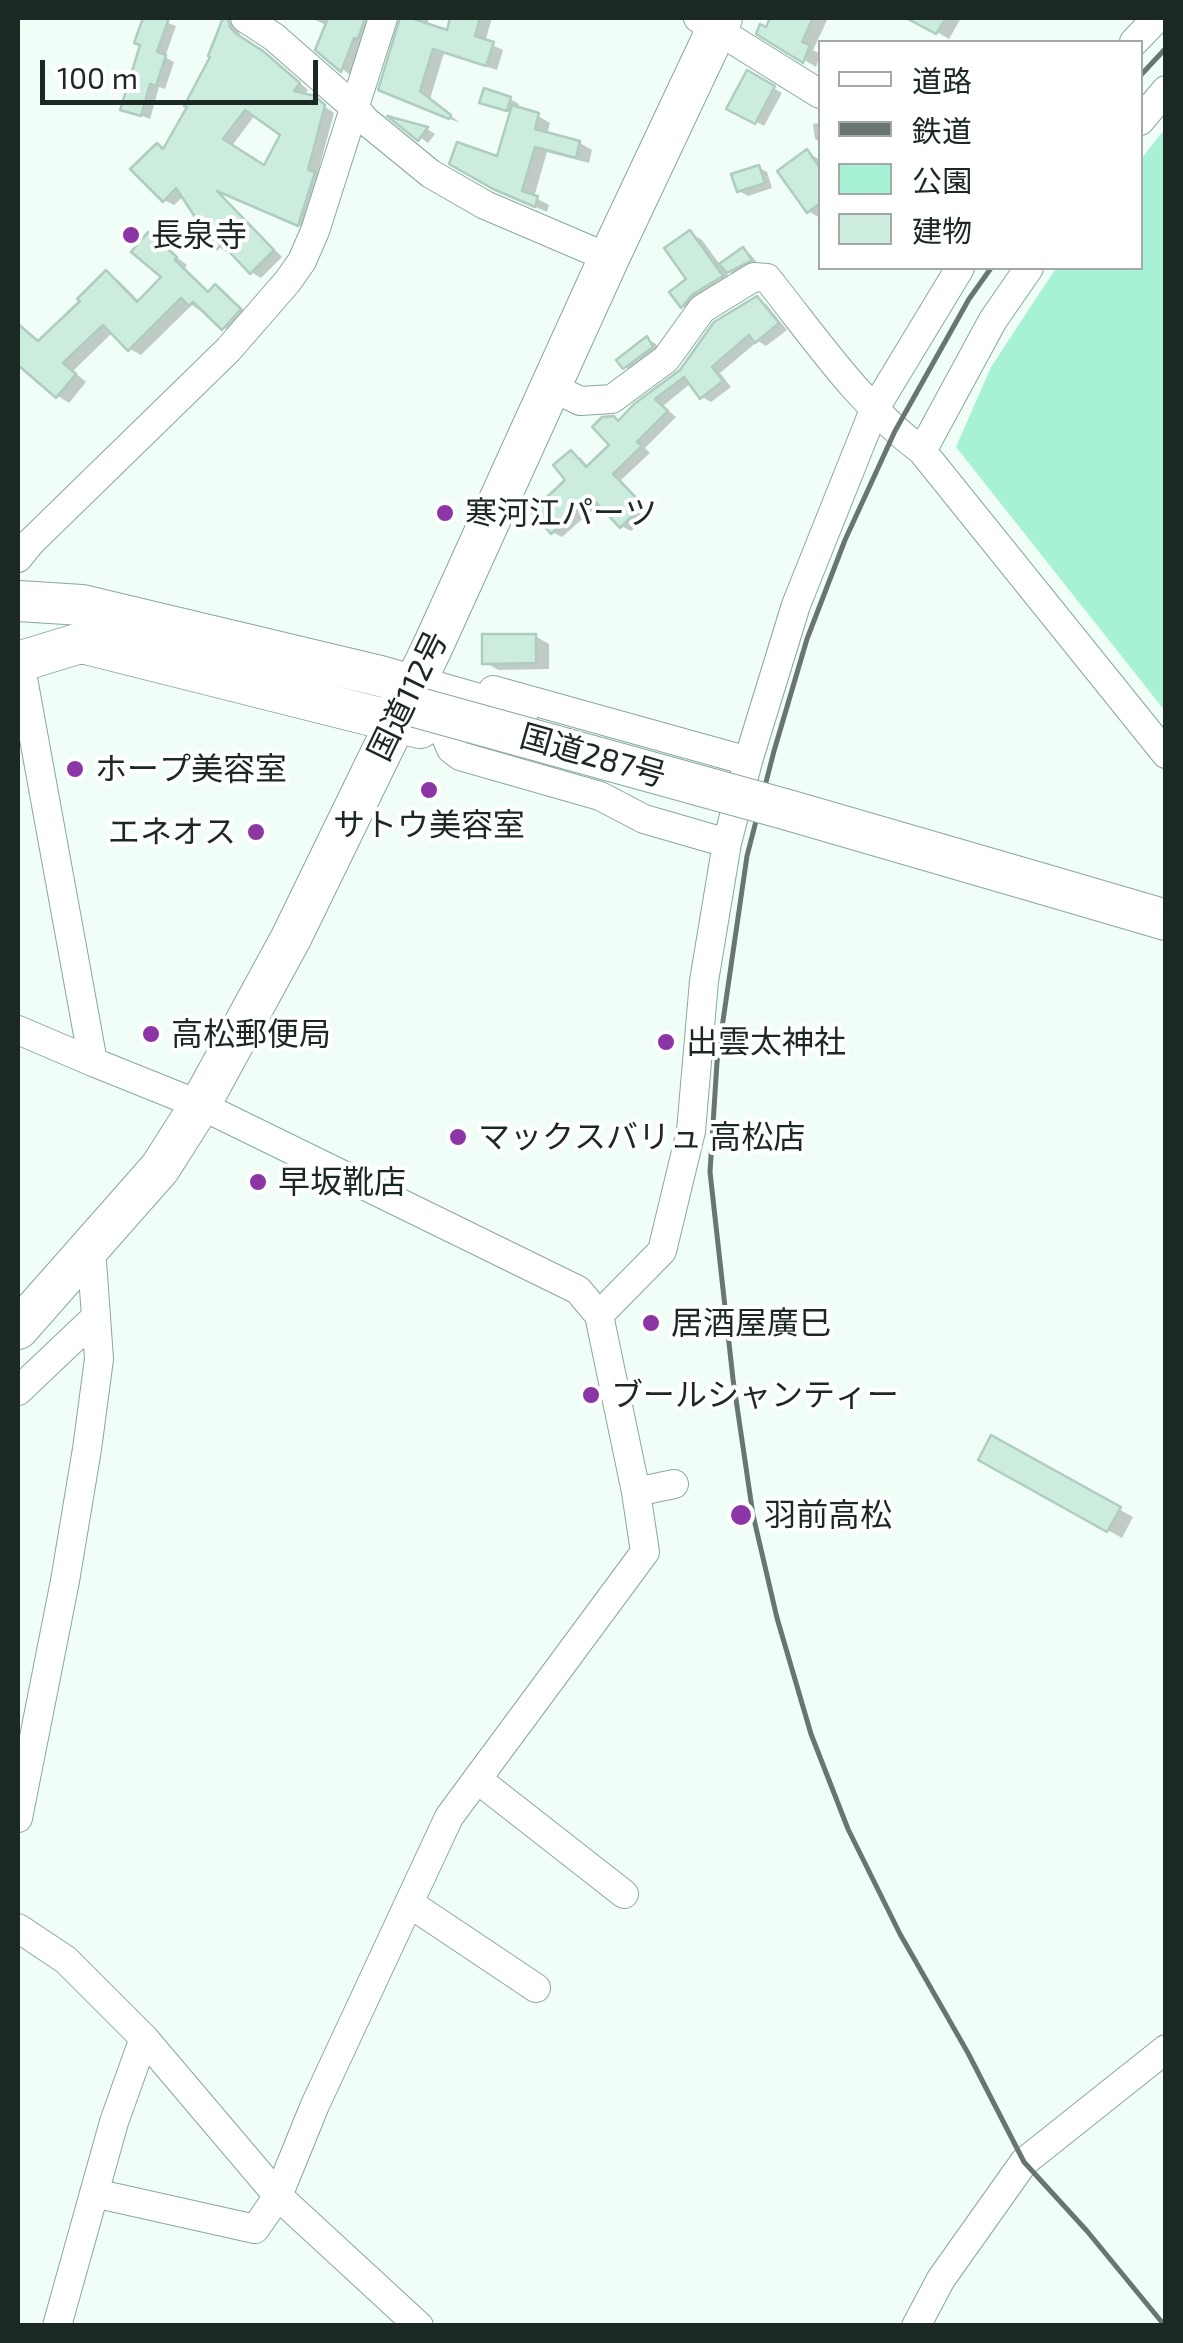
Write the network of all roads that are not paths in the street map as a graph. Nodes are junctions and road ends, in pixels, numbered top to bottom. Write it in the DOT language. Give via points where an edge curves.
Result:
graph roads {
  1 [pos="246,18"];
  2 [pos="382,18"];
  3 [pos="712,22"];
  4 [pos="1166,90"];
  5 [pos="818,93"];
  6 [pos="354,108"];
  7 [pos="1143,117"];
  8 [pos="608,258"];
  9 [pos="959,270"];
  10 [pos="1029,270"];
  11 [pos="550,386"];
  12 [pos="874,410"];
  13 [pos="922,451"];
  14 [pos="18,558"];
  15 [pos="18,604"];
  16 [pos="19,662"];
  17 [pos="405,703"];
  18 [pos="450,716"];
  19 [pos="1166,754"];
  20 [pos="748,761"];
  21 [pos="728,843"];
  22 [pos="1043,885"];
  23 [pos="1157,917"];
  24 [pos="18,1030"];
  25 [pos="93,1062"];
  26 [pos="200,1105"];
  27 [pos="91,1248"];
  28 [pos="599,1316"];
  29 [pos="96,1317"];
  30 [pos="18,1329"];
  31 [pos="18,1391"];
  32 [pos="674,1484"];
  33 [pos="636,1492"];
  34 [pos="477,1780"];
  35 [pos="18,1818"];
  36 [pos="624,1894"];
  37 [pos="409,1903"];
  38 [pos="18,1928"];
  39 [pos="536,1988"];
  40 [pos="144,2038"];
  41 [pos="1166,2049"];
  42 [pos="94,2193"];
  43 [pos="278,2196"];
  44 [pos="57,2326"];
  45 [pos="419,2326"];
  46 [pos="916,2326"];
  1 -- 6 [label="street"];
  2 -- 6 [label="street"];
  3 -- 5 [label="street"];
  3 -- 8 [label="highway, 国道112号"];
  4 -- 7 [label="street"];
  6 -- 8 [label="street" via="446,184"];
  6 -- 14 [label="street" via="315,231 288,281 228,350"];
  8 -- 11 [label="highway, 国道112号"];
  9 -- 12 [label="street"];
  10 -- 13 [label="street" via="993,320"];
  11 -- 12 [label="street" via="580,401 612,400 666,359 702,310 754,277 767,278"];
  11 -- 17 [label="highway, 国道112号"];
  12 -- 13 [label="street"];
  12 -- 20 [label="street" via="796,605"];
  13 -- 19 [label="street"];
  15 -- 17 [label="highway" via="82,605"];
  15 -- 22 [label="highway, 国道287号, bridge" via="401,703"];
  16 -- 17 [label="highway" via="86,644"];
  16 -- 25 [label="street"];
  17 -- 18 [label="highway"];
  17 -- 26 [label="highway, 国道112号" via="291,938"];
  18 -- 20 [label="street" via="469,687 484,688"];
  18 -- 21 [label="street" via="451,749 460,756 600,796 644,818"];
  18 -- 22 [label="highway" via="651,773 960,842"];
  20 -- 21 [label="street"];
  21 -- 28 [label="street" via="704,982 691,1131 662,1250"];
  22 -- 23 [label="highway, 国道287号"];
  24 -- 25 [label="street"];
  25 -- 26 [label="street"];
  26 -- 27 [label="highway, 国道112号" via="160,1168"];
  26 -- 28 [label="street" via="578,1290"];
  27 -- 29 [label="street"];
  27 -- 30 [label="highway, 国道112号"];
  28 -- 33 [label="street"];
  29 -- 31 [label="street"];
  29 -- 35 [label="street" via="87,1449"];
  32 -- 33 [label="street"];
  33 -- 34 [label="street" via="646,1552"];
  34 -- 36 [label="street"];
  34 -- 37 [label="street" via="449,1817"];
  37 -- 39 [label="street"];
  37 -- 43 [label="street"];
  38 -- 40 [label="street" via="66,1960"];
  40 -- 42 [label="street"];
  40 -- 43 [label="street"];
  41 -- 46 [label="street" via="1024,2162"];
  42 -- 43 [label="street" via="255,2230"];
  42 -- 44 [label="street"];
  43 -- 45 [label="street"];
}
